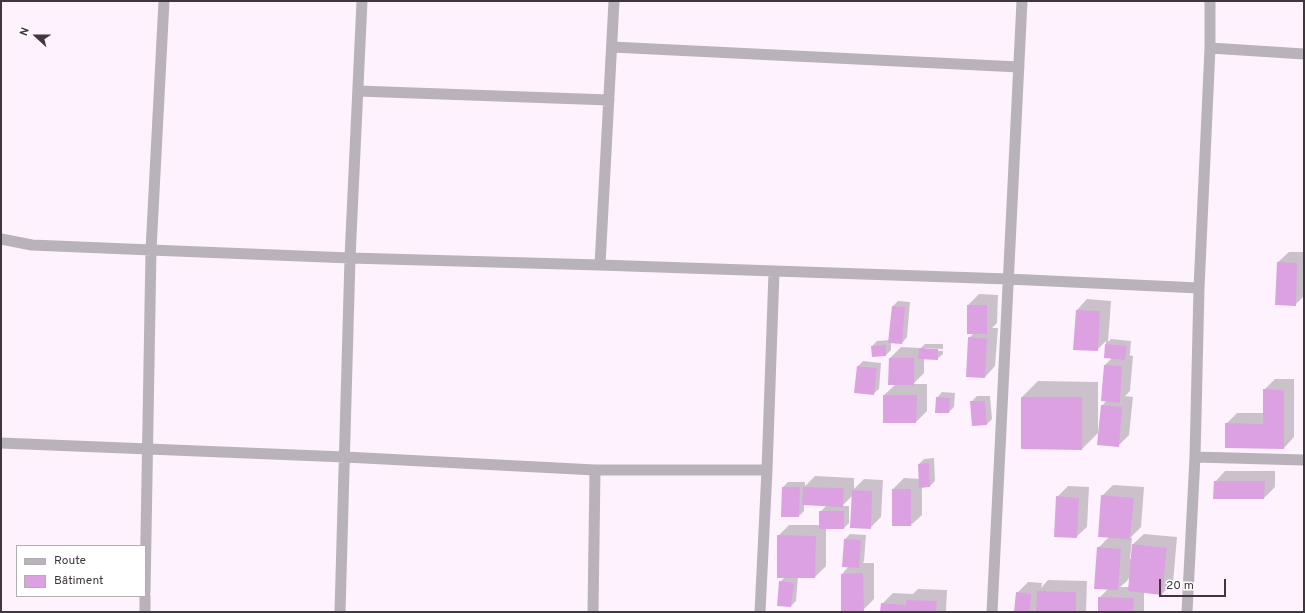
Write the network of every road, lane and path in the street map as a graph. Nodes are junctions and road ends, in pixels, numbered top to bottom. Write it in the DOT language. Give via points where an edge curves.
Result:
graph roads {
  1 [pos="164,1"];
  2 [pos="362,1"];
  3 [pos="614,1"];
  4 [pos="1022,1"];
  5 [pos="1210,1"];
  6 [pos="612,47"];
  7 [pos="1210,48"];
  8 [pos="1304,54"];
  9 [pos="1019,67"];
  10 [pos="358,92"];
  11 [pos="609,100"];
  12 [pos="1,239"];
  13 [pos="151,250"];
  14 [pos="350,258"];
  15 [pos="600,265"];
  16 [pos="774,272"];
  17 [pos="1008,279"];
  18 [pos="1199,288"];
  19 [pos="1,443"];
  20 [pos="148,450"];
  21 [pos="345,457"];
  22 [pos="1195,457"];
  23 [pos="1304,460"];
  24 [pos="595,470"];
  25 [pos="767,470"];
  26 [pos="146,545"];
  27 [pos="145,597"];
  28 [pos="145,612"];
  29 [pos="340,612"];
  30 [pos="593,612"];
  31 [pos="760,612"];
  32 [pos="992,612"];
  33 [pos="1187,612"];
  1 -- 13 [label="street"];
  2 -- 10 [label="street"];
  3 -- 6 [label="street"];
  4 -- 9 [label="street"];
  5 -- 7 [label="street"];
  6 -- 9 [label="street"];
  6 -- 11 [label="street"];
  7 -- 8 [label="street"];
  7 -- 18 [label="street"];
  9 -- 17 [label="street"];
  10 -- 11 [label="street"];
  10 -- 14 [label="street"];
  11 -- 15 [label="street"];
  12 -- 13 [label="street" via="32,245"];
  13 -- 14 [label="street"];
  13 -- 20 [label="street"];
  14 -- 15 [label="street"];
  14 -- 21 [label="street"];
  15 -- 16 [label="street"];
  16 -- 17 [label="street"];
  16 -- 25 [label="street"];
  17 -- 18 [label="street"];
  17 -- 32 [label="street"];
  18 -- 22 [label="street"];
  19 -- 20 [label="street"];
  20 -- 21 [label="street"];
  20 -- 26 [label="street"];
  21 -- 24 [label="street"];
  21 -- 29 [label="street"];
  22 -- 23 [label="street"];
  22 -- 33 [label="street"];
  24 -- 25 [label="street"];
  24 -- 30 [label="street"];
  25 -- 31 [label="street"];
  27 -- 28 [label="street"];
}
